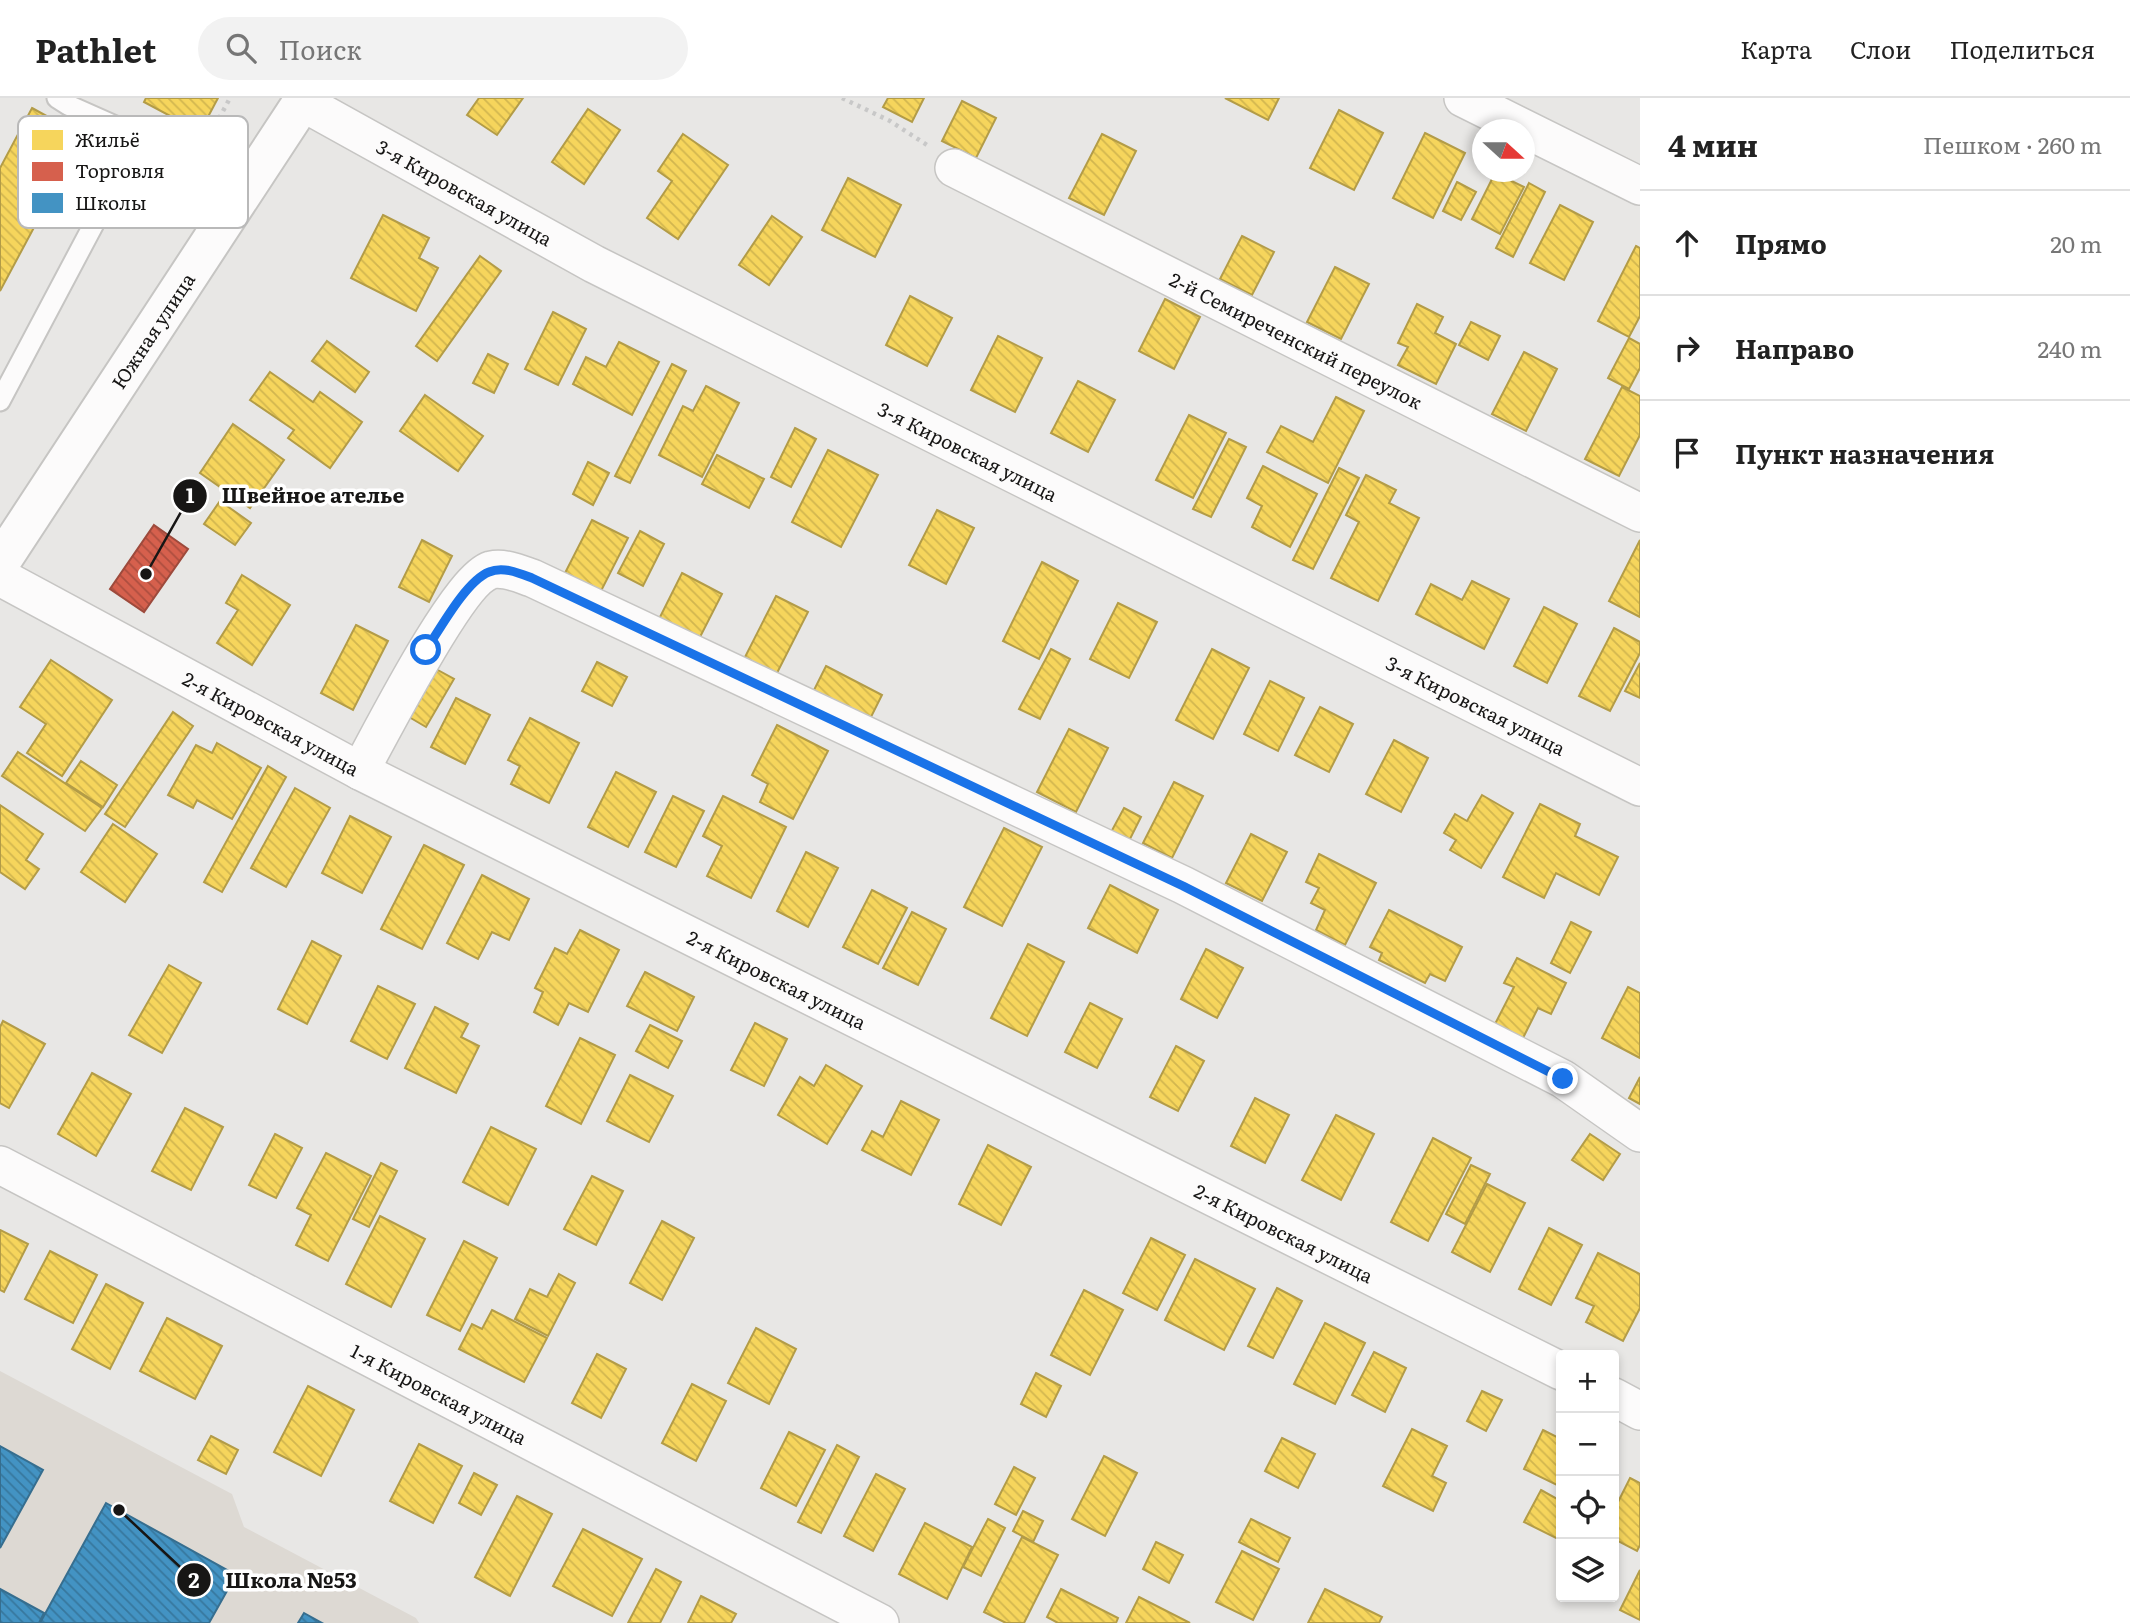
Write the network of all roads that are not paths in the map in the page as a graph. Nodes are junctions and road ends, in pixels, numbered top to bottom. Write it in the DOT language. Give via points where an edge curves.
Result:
graph roads {
  1 [pos="57,98"];
  2 [pos="1463,98"];
  3 [pos="303,100"];
  4 [pos="94,116"];
  5 [pos="954,168"];
  6 [pos="248,186"];
  7 [pos="1640,186"];
  8 [pos="91,228"];
  9 [pos="220,228"];
  10 [pos="0,401"];
  11 [pos="1640,513"];
  12 [pos="0,563"];
  13 [pos="0,577"];
  14 [pos="360,771"];
  15 [pos="1640,788"];
  16 [pos="1640,1133"];
  17 [pos="0,1165"];
  18 [pos="1556,1369"];
  19 [pos="1619,1400"];
  20 [pos="1640,1411"];
  21 [pos="880,1623"];
  1 -- 4 [label="lane"];
  2 -- 7 [label="street"];
  3 -- 6 [label="street, Южная улица"];
  3 -- 15 [label="street, 3-я Кировская улица" via="594,264"];
  5 -- 11 [label="street, 2-й Семиреченский переулок"];
  8 -- 10 [label="lane"];
  9 -- 12 [label="street, Южная улица"];
  13 -- 14 [label="street, 2-я Кировская улица"];
  14 -- 16 [label="street" via="426,650 473,582 491,570 510,570 1183,886 1563,1079"];
  14 -- 18 [label="street, 2-я Кировская улица"];
  17 -- 21 [label="street, 1-я Кировская улица"];
  19 -- 20 [label="street"];
}
